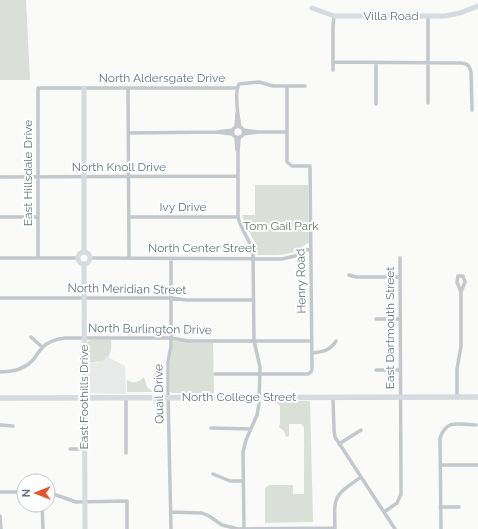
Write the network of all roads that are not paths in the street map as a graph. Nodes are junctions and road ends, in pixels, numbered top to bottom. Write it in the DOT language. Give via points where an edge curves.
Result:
graph roads {
  1 [pos="478,6"];
  2 [pos="312,8"];
  3 [pos="471,9"];
  4 [pos="478,9"];
  5 [pos="334,16"];
  6 [pos="428,16"];
  7 [pos="333,62"];
  8 [pos="376,63"];
  9 [pos="428,63"];
  10 [pos="333,70"];
  11 [pos="287,86"];
  12 [pos="305,86"];
  13 [pos="38,88"];
  14 [pos="84,88"];
  15 [pos="128,88"];
  16 [pos="237,88"];
  17 [pos="428,103"];
  18 [pos="376,104"];
  19 [pos="472,110"];
  20 [pos="238,130"];
  21 [pos="287,132"];
  22 [pos="129,133"];
  23 [pos="238,137"];
  24 [pos="129,176"];
  25 [pos="238,176"];
  26 [pos="0,177"];
  27 [pos="38,177"];
  28 [pos="83,177"];
  29 [pos="0,217"];
  30 [pos="38,217"];
  31 [pos="129,217"];
  32 [pos="238,217"];
  33 [pos="311,249"];
  34 [pos="84,252"];
  35 [pos="0,258"];
  36 [pos="38,258"];
  37 [pos="77,258"];
  38 [pos="90,258"];
  39 [pos="129,258"];
  40 [pos="400,258"];
  41 [pos="171,259"];
  42 [pos="253,259"];
  43 [pos="84,265"];
  44 [pos="349,275"];
  45 [pos="400,277"];
  46 [pos="461,292"];
  47 [pos="0,298"];
  48 [pos="84,298"];
  49 [pos="171,298"];
  50 [pos="254,300"];
  51 [pos="376,319"];
  52 [pos="400,319"];
  53 [pos="31,337"];
  54 [pos="84,338"];
  55 [pos="171,338"];
  56 [pos="254,341"];
  57 [pos="312,341"];
  58 [pos="336,341"];
  59 [pos="42,347"];
  60 [pos="312,353"];
  61 [pos="376,370"];
  62 [pos="400,370"];
  63 [pos="0,372"];
  64 [pos="215,374"];
  65 [pos="260,374"];
  66 [pos="126,397"];
  67 [pos="168,397"];
  68 [pos="259,397"];
  69 [pos="478,397"];
  70 [pos="0,398"];
  71 [pos="84,398"];
  72 [pos="333,398"];
  73 [pos="400,398"];
  74 [pos="457,398"];
  75 [pos="476,424"];
  76 [pos="0,426"];
  77 [pos="13,426"];
  78 [pos="211,428"];
  79 [pos="251,429"];
  80 [pos="361,430"];
  81 [pos="339,444"];
  82 [pos="85,449"];
  83 [pos="70,450"];
  84 [pos="126,453"];
  85 [pos="440,465"];
  86 [pos="478,465"];
  87 [pos="213,474"];
  88 [pos="361,477"];
  89 [pos="243,481"];
  90 [pos="0,492"];
  91 [pos="16,492"];
  92 [pos="56,495"];
  93 [pos="85,502"];
  94 [pos="440,507"];
  95 [pos="459,507"];
  96 [pos="170,512"];
  97 [pos="384,512"];
  98 [pos="42,513"];
  99 [pos="0,516"];
  100 [pos="221,527"];
  101 [pos="335,528"];
  102 [pos="1,529"];
  103 [pos="43,529"];
  104 [pos="85,529"];
  105 [pos="127,529"];
  106 [pos="171,529"];
  107 [pos="244,529"];
  108 [pos="289,529"];
  109 [pos="395,529"];
  110 [pos="441,529"];
  1 -- 3 [label="street, Villa Road"];
  2 -- 5 [label="street, Villa Road"];
  3 -- 4 [label="street, Villa Road"];
  3 -- 6 [label="street, Villa Road" via="452,15"];
  5 -- 6 [label="street, Villa Road"];
  5 -- 7 [label="street"];
  6 -- 9 [label="street"];
  7 -- 8 [label="street"];
  7 -- 10 [label="street"];
  8 -- 9 [label="street"];
  8 -- 18 [label="street"];
  9 -- 17 [label="street"];
  9 -- 19 [label="street" via="461,63 470,66"];
  11 -- 12 [label="street, North Aldersgate Drive"];
  11 -- 16 [label="street, North Aldersgate Drive" via="243,82"];
  11 -- 21 [label="street"];
  13 -- 14 [label="street, North Aldersgate Drive"];
  13 -- 27 [label="street, East Hillsdale Drive"];
  14 -- 15 [label="street, North Aldersgate Drive"];
  14 -- 28 [label="street"];
  15 -- 16 [label="street, North Aldersgate Drive"];
  15 -- 22 [label="street"];
  16 -- 20 [label="street"];
  20 -- 21 [label="street"];
  20 -- 22 [label="street"];
  20 -- 23 [label="street"];
  20 -- 23 [label="street"];
  21 -- 33 [label="street, Henry Road" via="287,162 292,166 310,166"];
  22 -- 24 [label="street"];
  23 -- 25 [label="street"];
  24 -- 25 [label="street, North Knoll Drive"];
  24 -- 28 [label="street, North Knoll Drive"];
  24 -- 31 [label="street"];
  25 -- 32 [label="street"];
  26 -- 27 [label="street, North Knoll Drive"];
  27 -- 28 [label="street, North Knoll Drive"];
  27 -- 30 [label="street, East Hillsdale Drive"];
  28 -- 34 [label="street"];
  29 -- 30 [label="street"];
  30 -- 36 [label="street, East Hillsdale Drive"];
  31 -- 32 [label="street, Ivy Drive"];
  31 -- 39 [label="street"];
  32 -- 42 [label="street" via="240,226 252,246"];
  33 -- 42 [label="street, North Center Street" via="282,259"];
  33 -- 57 [label="street, Henry Road"];
  34 -- 37 [label="street"];
  34 -- 38 [label="street"];
  35 -- 36 [label="street"];
  36 -- 37 [label="street"];
  37 -- 43 [label="street" via="78,262"];
  38 -- 39 [label="street, North Center Street"];
  38 -- 43 [label="street"];
  39 -- 41 [label="street, North Center Street"];
  40 -- 45 [label="street, East Dartmouth Street"];
  41 -- 42 [label="street, North Center Street"];
  41 -- 49 [label="street, Quail Drive"];
  42 -- 50 [label="street"];
  43 -- 48 [label="street, East Foothills Drive"];
  44 -- 45 [label="street"];
  45 -- 52 [label="street, East Dartmouth Street"];
  46 -- 74 [label="street" via="461,346 457,362"];
  47 -- 48 [label="street, North Meridian Street"];
  48 -- 49 [label="street, North Meridian Street"];
  48 -- 54 [label="street, East Foothills Drive"];
  49 -- 50 [label="street, North Meridian Street"];
  49 -- 55 [label="street, Quail Drive"];
  50 -- 56 [label="street"];
  51 -- 52 [label="street"];
  52 -- 62 [label="street, East Dartmouth Street"];
  53 -- 59 [label="street"];
  54 -- 55 [label="street, North Burlington Drive"];
  54 -- 59 [label="street, North Burlington Drive" via="53,340"];
  54 -- 71 [label="street, East Foothills Drive"];
  55 -- 56 [label="street, North Burlington Drive" via="189,341"];
  55 -- 67 [label="street, Quail Drive"];
  56 -- 57 [label="street, North Burlington Drive"];
  56 -- 65 [label="street"];
  57 -- 60 [label="street, Henry Road"];
  58 -- 60 [label="street" via="327,350"];
  59 -- 63 [label="street, North Burlington Drive" via="27,366 15,371"];
  60 -- 65 [label="street, Henry Road" via="308,374"];
  61 -- 62 [label="street"];
  62 -- 73 [label="street, East Dartmouth Street"];
  64 -- 65 [label="street"];
  65 -- 68 [label="street"];
  66 -- 67 [label="main road, North College Street"];
  66 -- 71 [label="main road, North College Street"];
  66 -- 84 [label="street"];
  67 -- 68 [label="main road, North College Street"];
  67 -- 96 [label="street, Quail Drive"];
  68 -- 72 [label="main road, North College Street"];
  68 -- 79 [label="street" via="257,415"];
  69 -- 74 [label="main road, North College Street"];
  70 -- 71 [label="main road, North College Street"];
  71 -- 82 [label="street, East Foothills Drive"];
  72 -- 73 [label="main road, North College Street"];
  72 -- 81 [label="street" via="334,430"];
  73 -- 74 [label="main road, North College Street"];
  73 -- 97 [label="street, East Dartmouth Street" via="401,494 397,502"];
  75 -- 85 [label="street" via="450,424 445,428 440,438"];
  76 -- 77 [label="street"];
  78 -- 79 [label="street"];
  79 -- 89 [label="street" via="244,446"];
  80 -- 81 [label="street"];
  81 -- 88 [label="street"];
  82 -- 83 [label="street"];
  82 -- 93 [label="street, East Foothills Drive"];
  85 -- 86 [label="street"];
  85 -- 94 [label="street"];
  87 -- 89 [label="street"];
  88 -- 97 [label="street"];
  88 -- 101 [label="street" via="337,496"];
  89 -- 107 [label="street"];
  90 -- 91 [label="street"];
  92 -- 93 [label="street" via="72,501"];
  93 -- 104 [label="street, East Foothills Drive"];
  93 -- 105 [label="street" via="127,501"];
  94 -- 95 [label="street"];
  94 -- 110 [label="street"];
  96 -- 100 [label="street" via="209,516"];
  96 -- 106 [label="street, Quail Drive"];
  97 -- 109 [label="street"];
  98 -- 103 [label="street"];
  99 -- 102 [label="street"];
  100 -- 107 [label="street"];
  101 -- 108 [label="street"];
  107 -- 108 [label="street"];
}
